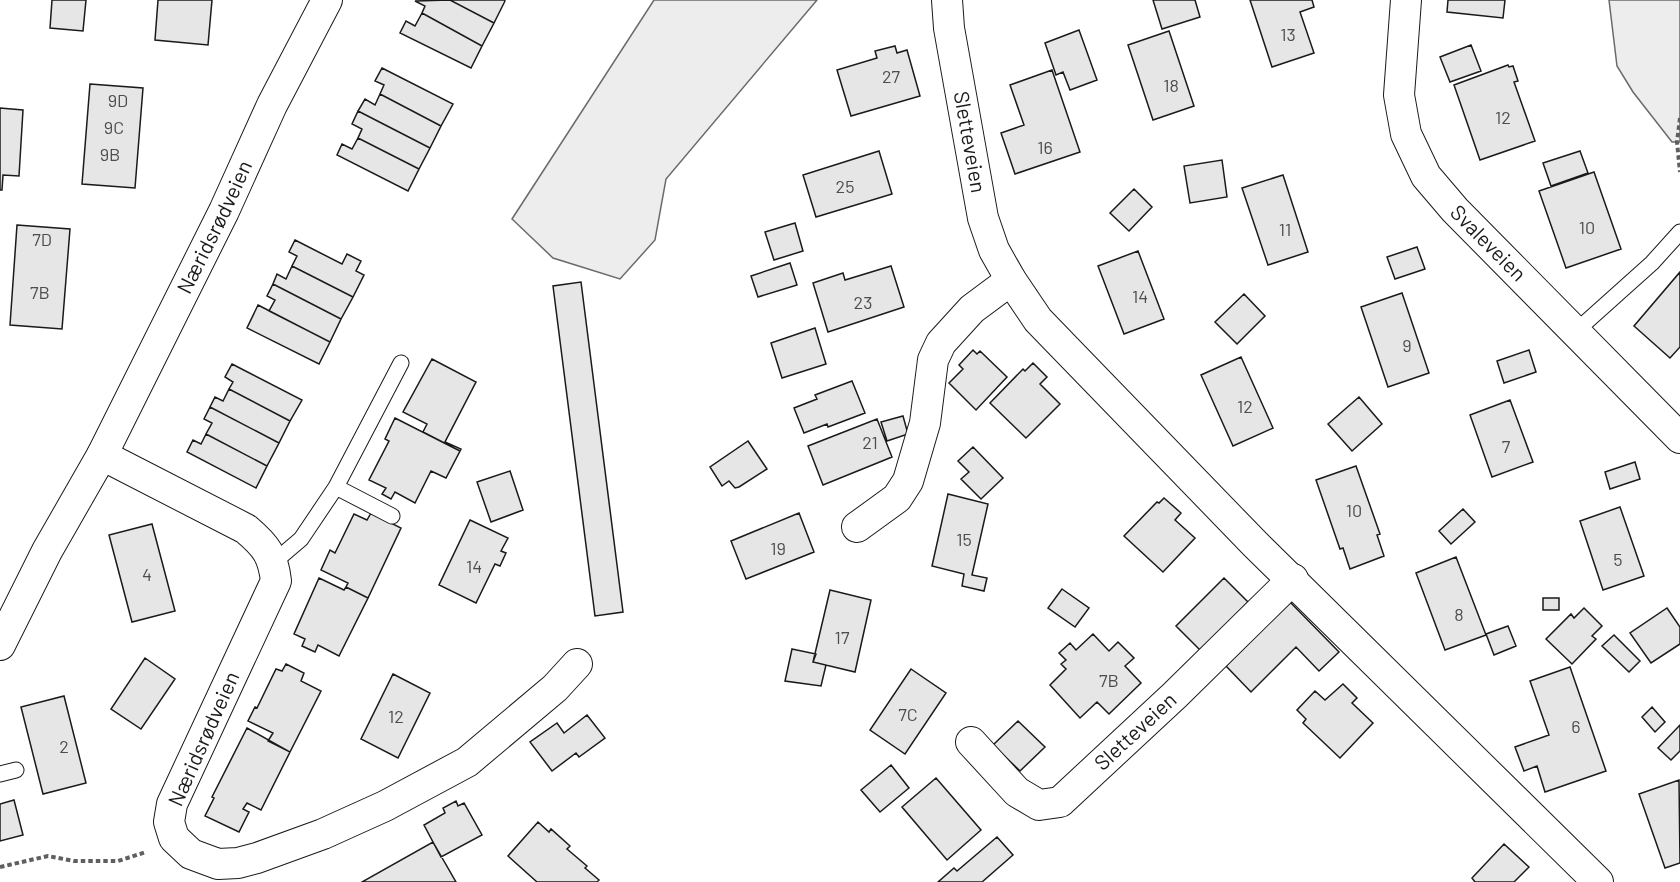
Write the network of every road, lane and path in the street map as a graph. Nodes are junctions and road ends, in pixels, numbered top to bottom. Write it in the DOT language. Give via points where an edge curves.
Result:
graph roads {
  1 [pos="327,0"];
  2 [pos="947,0"];
  3 [pos="1406,0"];
  4 [pos="1680,118"];
  5 [pos="1680,172"];
  6 [pos="1680,232"];
  7 [pos="1011,280"];
  8 [pos="1575,332"];
  9 [pos="401,363"];
  10 [pos="1680,438"];
  11 [pos="102,455"];
  12 [pos="336,488"];
  13 [pos="392,516"];
  14 [pos="857,527"];
  15 [pos="274,562"];
  16 [pos="1293,579"];
  17 [pos="0,645"];
  18 [pos="577,664"];
  19 [pos="971,742"];
  20 [pos="16,770"];
  21 [pos="0,774"];
  22 [pos="174,838"];
  23 [pos="0,867"];
  24 [pos="1598,882"];
  1 -- 11 [label="street, Næridsrødveien"];
  2 -- 7 [label="street, Sletteveien" via="983,218 994,250"];
  3 -- 8 [label="street, Svaleveien" via="1399,95 1406,134 1426,176"];
  4 -- 5 [label="path"];
  6 -- 8 [label="lane" via="1652,263"];
  7 -- 14 [label="street" via="972,309 941,343 933,360 925,423 908,481 897,498"];
  7 -- 16 [label="street, Sletteveien" via="1038,320"];
  8 -- 10 [label="street, Svaleveien"];
  9 -- 12 [label="lane"];
  11 -- 15 [label="street" via="246,529 263,543"];
  11 -- 17 [label="street, Næridsrødveien" via="47,551"];
  12 -- 13 [label="lane"];
  12 -- 15 [label="lane" via="301,539"];
  15 -- 22 [label="street, Næridsrødveien" via="276,581 172,804 169,822"];
  16 -- 19 [label="street, Sletteveien" via="1060,802 1039,806 1017,792"];
  16 -- 24 [label="street, Sletteveien"];
  18 -- 22 [label="street, Næridsrødveien" via="555,688 467,762 323,834 257,858 218,864 191,854"];
  20 -- 21 [label="lane"];
  22 -- 23 [label="path" via="118,861 74,861 48,856"];
}
